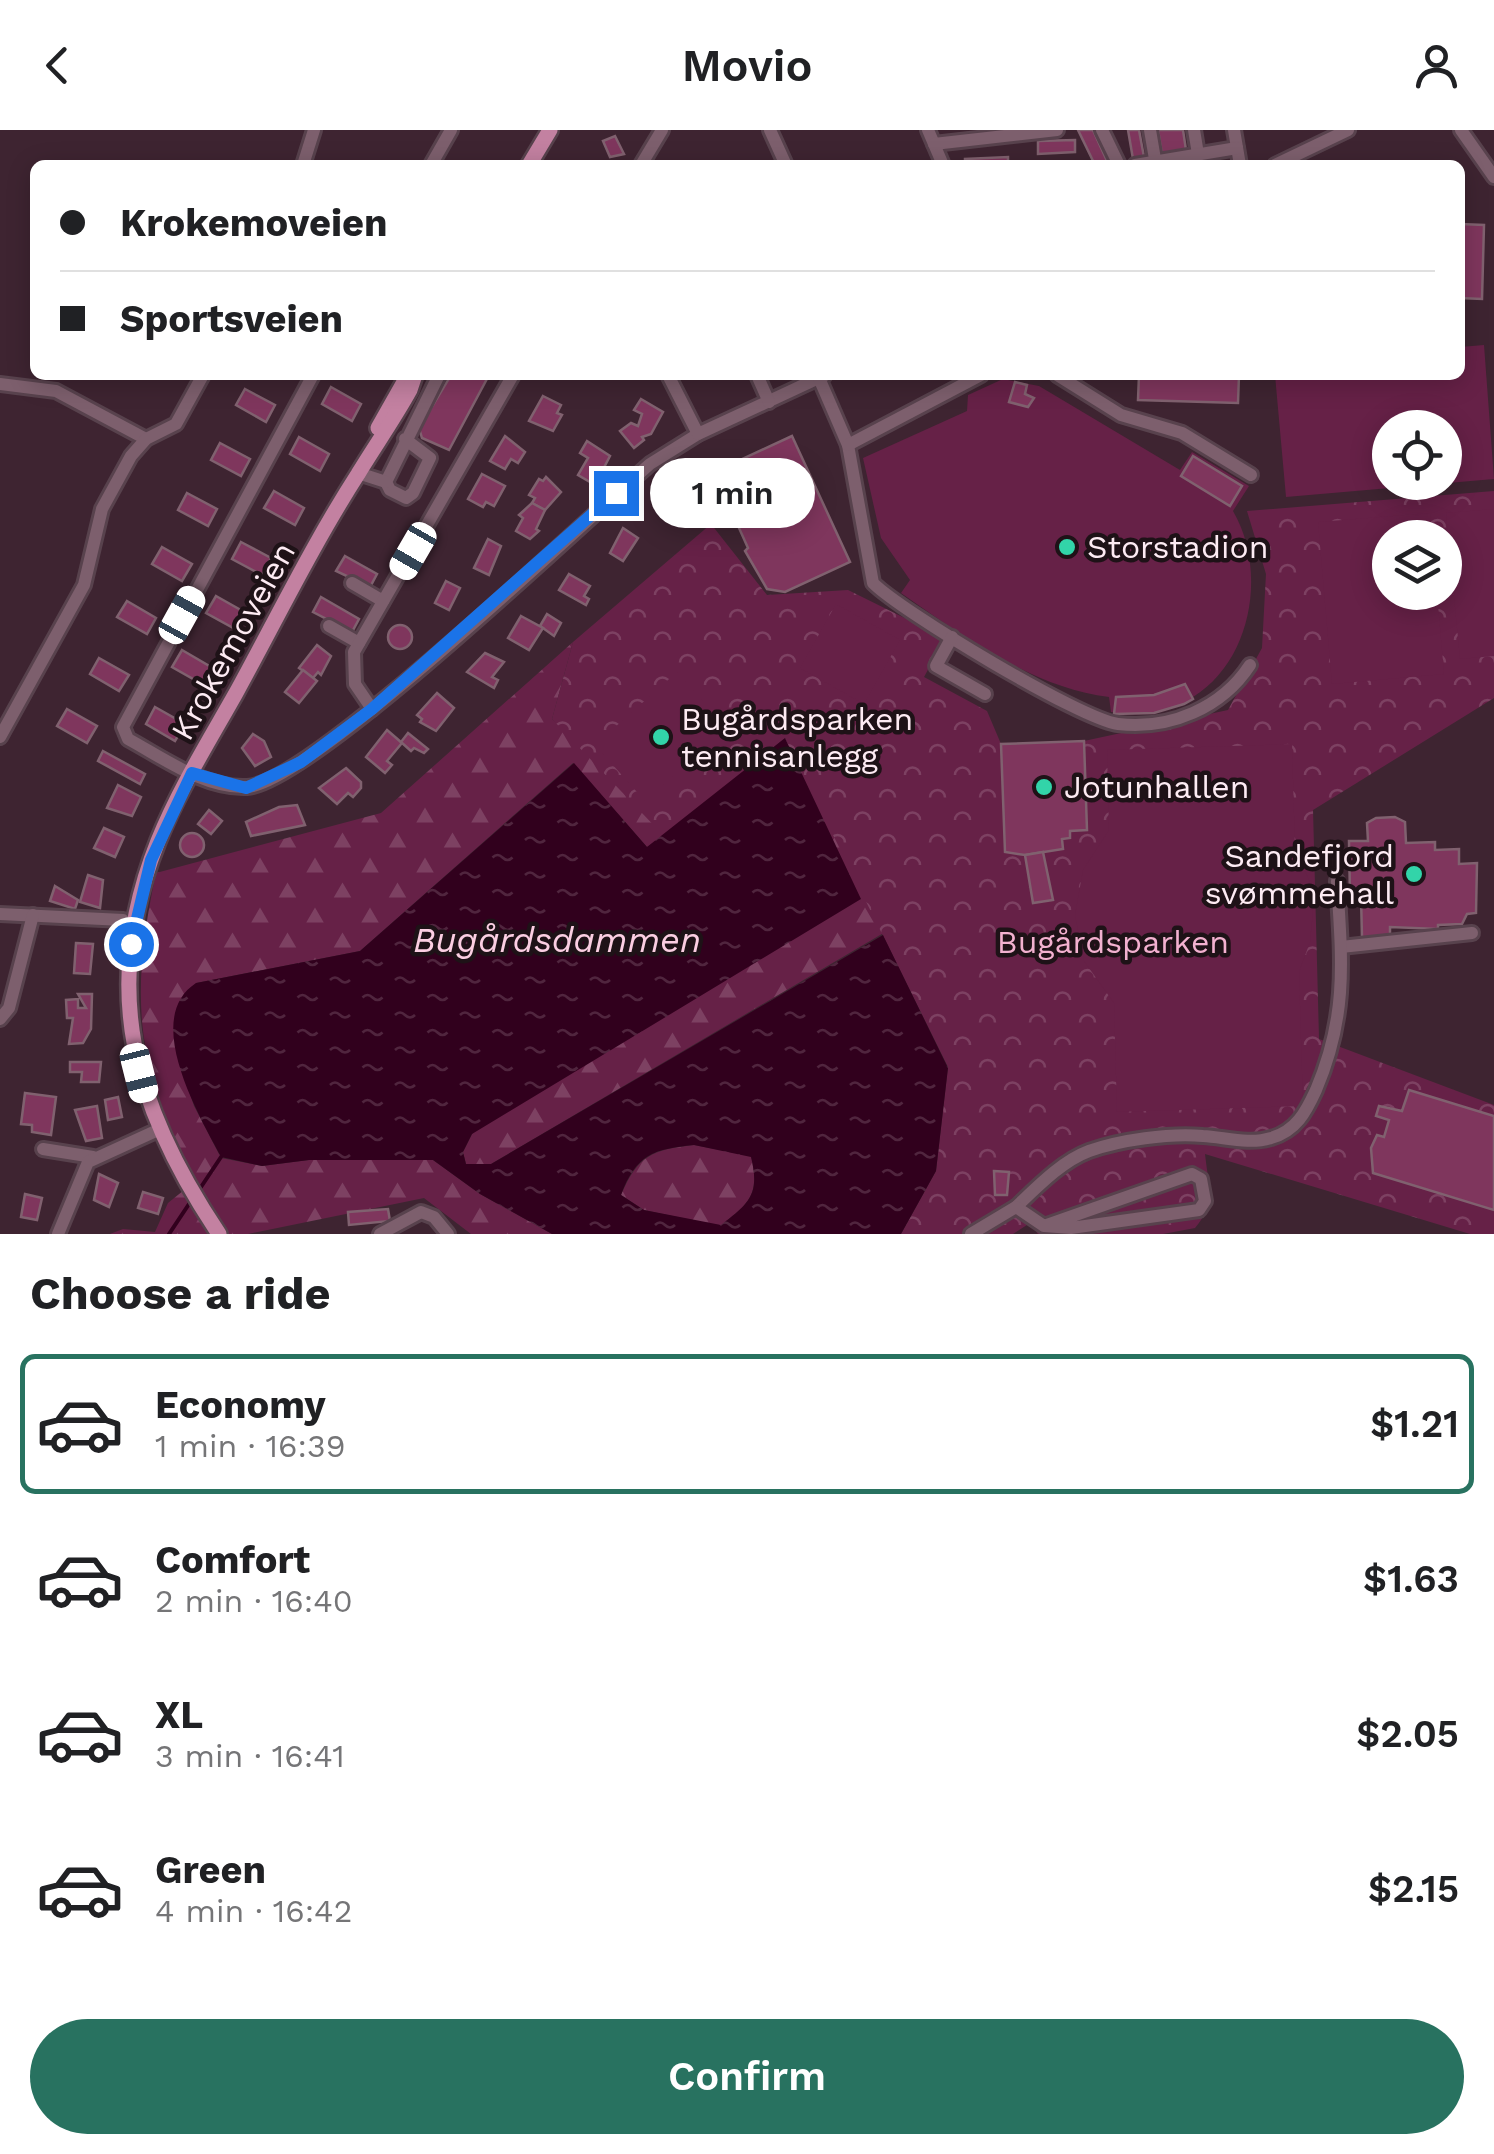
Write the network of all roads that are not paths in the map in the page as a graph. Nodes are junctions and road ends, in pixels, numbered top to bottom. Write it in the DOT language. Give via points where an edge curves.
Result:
graph roads {
  1 [pos="314,130"];
  2 [pos="451,130"];
  3 [pos="550,130"];
  4 [pos="662,130"];
  5 [pos="770,130"];
  6 [pos="928,130"];
  7 [pos="1057,130"];
  8 [pos="1102,130"];
  9 [pos="1150,130"];
  10 [pos="1194,130"];
  11 [pos="1234,130"];
  12 [pos="1348,130"];
  13 [pos="1461,130"];
  14 [pos="1323,136"];
  15 [pos="942,139"];
  16 [pos="1236,148"];
  17 [pos="1198,154"];
  18 [pos="305,160"];
  19 [pos="434,160"];
  20 [pos="532,160"];
  21 [pos="644,160"];
  22 [pos="784,160"];
  23 [pos="1117,160"];
  24 [pos="1155,160"];
  25 [pos="1170,160"];
  26 [pos="1239,160"];
  27 [pos="1283,160"];
  28 [pos="1494,177"];
  29 [pos="200,380"];
  30 [pos="310,380"];
  31 [pos="409,380"];
  32 [pos="436,380"];
  33 [pos="510,380"];
  34 [pos="671,380"];
  35 [pos="759,380"];
  36 [pos="814,380"];
  37 [pos="824,380"];
  38 [pos="972,380"];
  39 [pos="1064,380"];
  40 [pos="0,384"];
  41 [pos="769,402"];
  42 [pos="698,434"];
  43 [pos="146,439"];
  44 [pos="405,439"];
  45 [pos="848,445"];
  46 [pos="358,473"];
  47 [pos="1250,475"];
  48 [pos="386,482"];
  49 [pos="352,584"];
  50 [pos="383,601"];
  51 [pos="329,626"];
  52 [pos="952,637"];
  53 [pos="359,644"];
  54 [pos="1250,665"];
  55 [pos="985,694"];
  56 [pos="372,709"];
  57 [pos="0,736"];
  58 [pos="192,773"];
  59 [pos="1337,880"];
  60 [pos="0,914"];
  61 [pos="32,916"];
  62 [pos="123,920"];
  63 [pos="1472,933"];
  64 [pos="1341,948"];
  65 [pos="0,1019"];
  66 [pos="158,1130"];
  67 [pos="43,1149"];
  68 [pos="94,1157"];
  69 [pos="1016,1206"];
  70 [pos="1038,1223"];
  71 [pos="58,1234"];
  72 [pos="219,1234"];
  73 [pos="380,1234"];
  74 [pos="448,1234"];
  75 [pos="970,1234"];
  1 -- 18 [label="street"];
  2 -- 19 [label="street"];
  3 -- 20 [label="main road"];
  4 -- 21 [label="street"];
  5 -- 22 [label="street"];
  6 -- 15 [label="street"];
  7 -- 15 [label="street"];
  8 -- 23 [label="street"];
  9 -- 24 [label="street"];
  10 -- 17 [label="street"];
  11 -- 16 [label="street"];
  12 -- 14 [label="street"];
  13 -- 28 [label="street"];
  14 -- 27 [label="street"];
  16 -- 17 [label="street"];
  16 -- 26 [label="street"];
  17 -- 25 [label="street"];
  29 -- 43 [label="street" via="176,424"];
  30 -- 58 [label="street" via="123,727 128,739"];
  31 -- 46 [label="main road, Krokemoveien" via="383,438"];
  32 -- 44 [label="street"];
  33 -- 50 [label="street"];
  34 -- 42 [label="street"];
  35 -- 41 [label="street"];
  36 -- 41 [label="street"];
  37 -- 45 [label="street"];
  38 -- 45 [label="street"];
  39 -- 47 [label="street" via="1122,416 1182,433"];
  40 -- 43 [label="street" via="56,391"];
  41 -- 42 [label="street"];
  42 -- 56 [label="street" via="650,464"];
  43 -- 57 [label="street" via="102,509 84,584"];
  44 -- 48 [label="street"];
  44 -- 48 [label="street" via="427,452 429,462 409,496"];
  45 -- 52 [label="street" via="873,583"];
  46 -- 48 [label="street"];
  46 -- 58 [label="main road, Krokemoveien"];
  49 -- 50 [label="street"];
  50 -- 53 [label="street"];
  51 -- 53 [label="street"];
  52 -- 54 [label="street" via="1106,720 1132,724 1204,710 1235,688"];
  52 -- 55 [label="street" via="936,666"];
  53 -- 56 [label="street" via="352,674"];
  56 -- 58 [label="street" via="330,744 258,785 229,786"];
  58 -- 66 [label="main road, Krokemoveien" via="151,860 131,944 135,1050"];
  59 -- 64 [label="street"];
  60 -- 61 [label="street"];
  61 -- 62 [label="street"];
  61 -- 65 [label="street" via="9,1008"];
  63 -- 64 [label="street"];
  64 -- 69 [label="street" via="1340,1024 1294,1127 1270,1139 1198,1135 1088,1152"];
  66 -- 68 [label="street"];
  66 -- 72 [label="main road, Krokemoveien"];
  67 -- 68 [label="street"];
  68 -- 71 [label="street"];
  69 -- 70 [label="street"];
  69 -- 75 [label="street"];
  70 -- 70 [label="street" via="1192,1174 1201,1179 1206,1202 1199,1210 1071,1228"];
  73 -- 74 [label="street" via="422,1212"];
}
